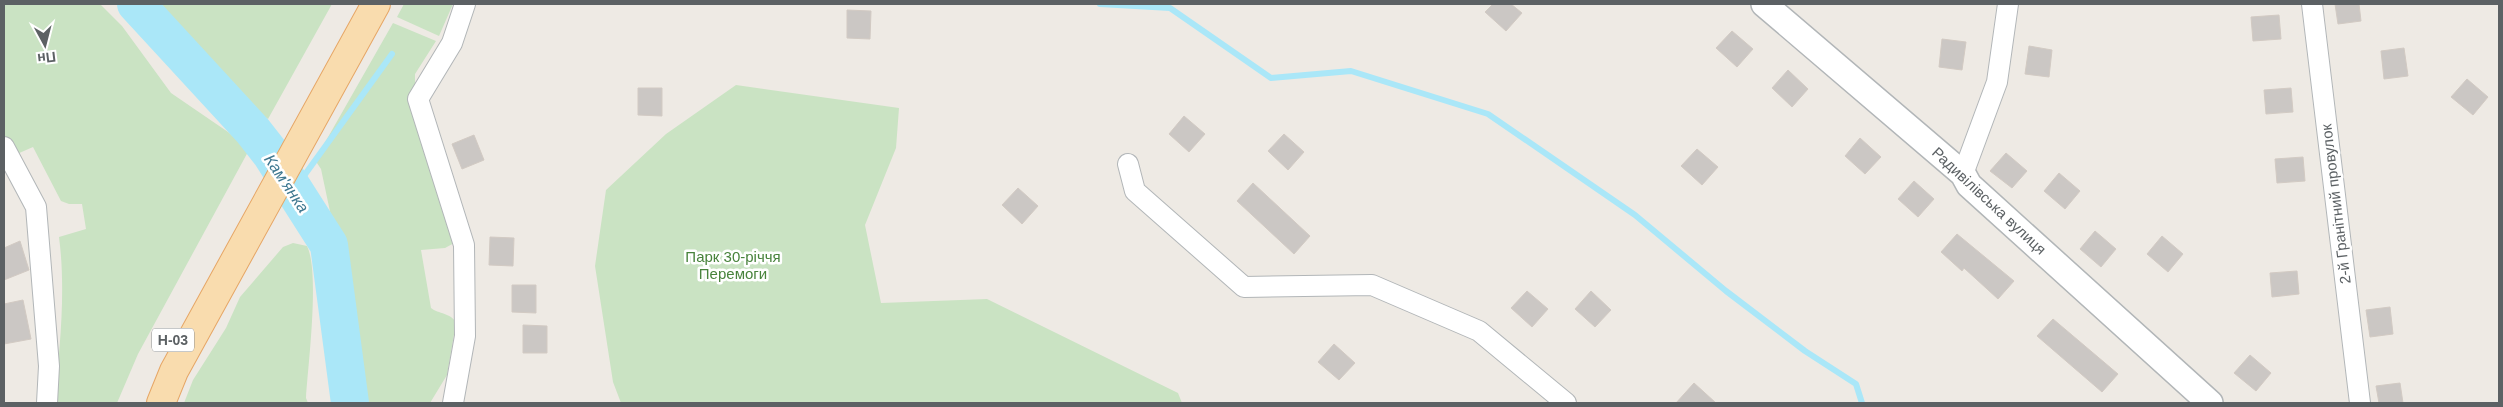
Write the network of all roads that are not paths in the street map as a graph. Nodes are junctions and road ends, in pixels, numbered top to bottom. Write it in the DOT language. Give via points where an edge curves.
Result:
graph roads {
  1 [pos="358,4"];
  2 [pos="376,4"];
  3 [pos="465,4"];
  4 [pos="1764,4"];
  5 [pos="2008,4"];
  6 [pos="2312,4"];
  7 [pos="330,71"];
  8 [pos="4,148"];
  9 [pos="1128,164"];
  10 [pos="1963,174"];
  11 [pos="212,283"];
  12 [pos="47,403"];
  13 [pos="144,403"];
  14 [pos="161,403"];
  15 [pos="453,403"];
  16 [pos="1566,403"];
  17 [pos="2210,403"];
  18 [pos="2360,403"];
  1 -- 7 [label="main road, Н-03"];
  2 -- 7 [label="main road, Н-03"];
  3 -- 15 [label="street" via="452,44 418,99 464,245 464,336"];
  4 -- 10 [label="street, Радивілівська вулиця"];
  5 -- 10 [label="street" via="1997,82"];
  6 -- 18 [label="street, 2-й Гранітний провулок"];
  7 -- 11 [label="main road, Н-03"];
  8 -- 12 [label="street" via="36,207 49,366"];
  9 -- 16 [label="street" via="1135,191 1244,287 1372,285 1479,331"];
  10 -- 17 [label="street, Радивілівська вулиця" via="1969,185"];
  11 -- 13 [label="main road, Н-03" via="161,363"];
  11 -- 14 [label="main road, Н-03"];
}
